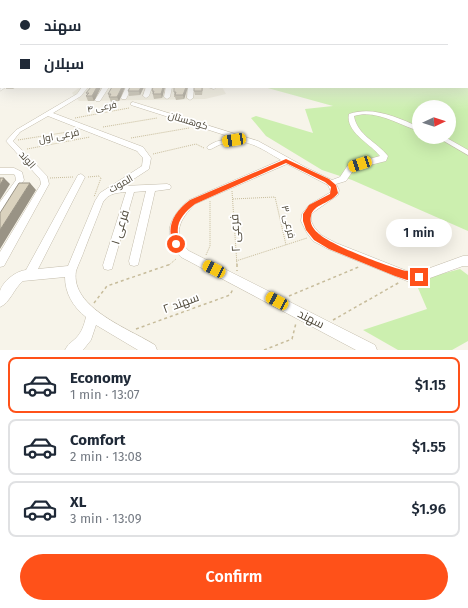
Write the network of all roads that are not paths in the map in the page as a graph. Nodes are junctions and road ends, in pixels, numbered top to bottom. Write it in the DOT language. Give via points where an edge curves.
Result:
graph roads {
  1 [pos="84,88"];
  2 [pos="105,88"];
  3 [pos="129,88"];
  4 [pos="149,88"];
  5 [pos="169,88"];
  6 [pos="191,88"];
  7 [pos="146,96"];
  8 [pos="167,97"];
  9 [pos="124,98"];
  10 [pos="190,98"];
  11 [pos="98,100"];
  12 [pos="133,104"];
  13 [pos="47,113"];
  14 [pos="412,126"];
  15 [pos="244,139"];
  16 [pos="452,144"];
  17 [pos="211,147"];
  18 [pos="468,153"];
  19 [pos="286,161"];
  20 [pos="1,172"];
  21 [pos="81,177"];
  22 [pos="331,183"];
  23 [pos="167,187"];
  24 [pos="151,188"];
  25 [pos="131,189"];
  26 [pos="110,190"];
  27 [pos="0,209"];
  28 [pos="134,261"];
  29 [pos="468,261"];
  30 [pos="0,262"];
  31 [pos="108,265"];
  32 [pos="71,271"];
  33 [pos="30,274"];
  34 [pos="0,302"];
  35 [pos="90,313"];
  36 [pos="72,350"];
  37 [pos="150,350"];
  38 [pos="370,350"];
  1 -- 13 [label="street" via="79,95"];
  2 -- 11 [label="street"];
  3 -- 9 [label="street"];
  4 -- 7 [label="street"];
  5 -- 8 [label="street"];
  6 -- 10 [label="street"];
  12 -- 15 [label="street, کوهستان"];
  13 -- 26 [label="street, الموت" via="140,149 147,155 148,163 145,169"];
  13 -- 30 [label="street, الوند" via="18,131 10,142 44,178 45,184"];
  14 -- 22 [label="street" via="366,112 351,115 351,120 360,132 384,156 383,159 351,167 343,179"];
  15 -- 17 [label="street" via="223,142"];
  15 -- 19 [label="street, کوهستان" via="256,143"];
  16 -- 18 [label="street"];
  19 -- 22 [label="street, کوهستان"];
  19 -- 38 [label="street, سهند" via="192,202 182,210 176,220 176,244 183,252 202,263"];
  20 -- 27 [label="street" via="14,171 19,174 20,180"];
  21 -- 33 [label="street"];
  22 -- 29 [label="street" via="335,193 312,208 307,214 306,221 315,235 332,246 411,276 424,276"];
  23 -- 24 [label="street"];
  24 -- 25 [label="street"];
  24 -- 28 [label="street"];
  25 -- 26 [label="street"];
  25 -- 31 [label="street, فرعی ۱"];
  26 -- 32 [label="street, الموت" via="99,201"];
  32 -- 33 [label="street"];
  32 -- 35 [label="street, الموت" via="71,291"];
  33 -- 34 [label="street" via="20,276 14,281"];
  35 -- 36 [label="street" via="90,328 86,337"];
  35 -- 37 [label="street"];
}
